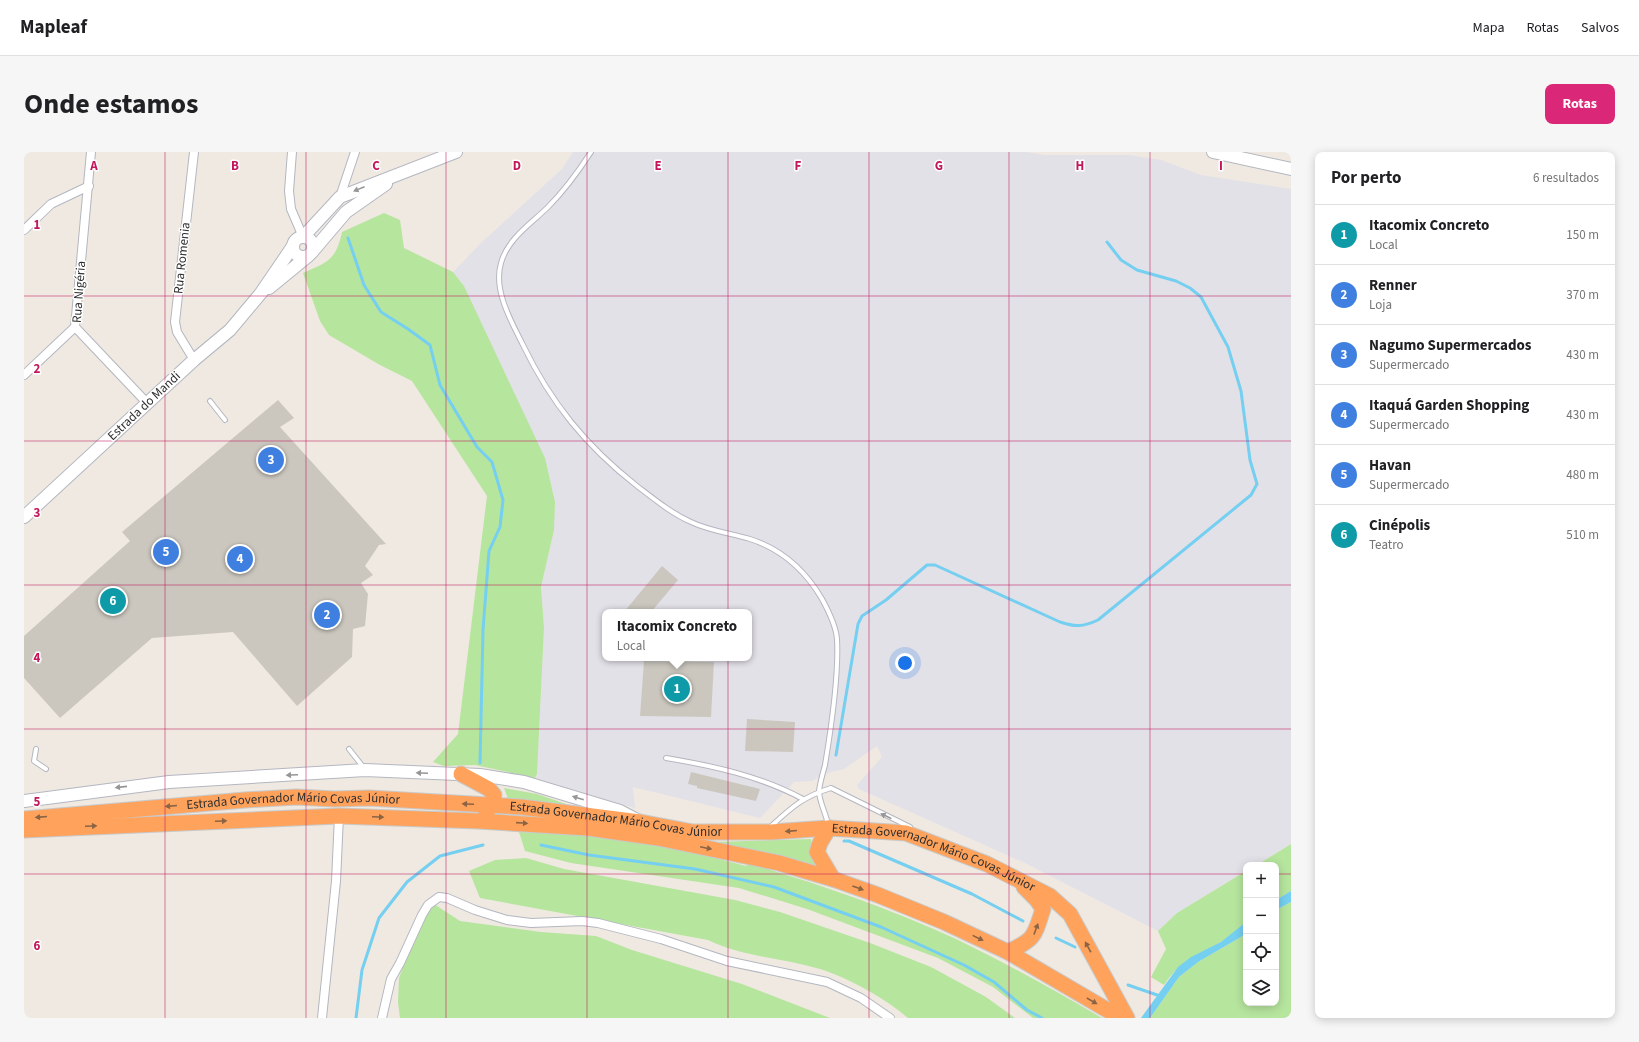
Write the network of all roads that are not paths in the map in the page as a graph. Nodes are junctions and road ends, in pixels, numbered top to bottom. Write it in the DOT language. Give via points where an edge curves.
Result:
graph roads {
  1 [pos="91,152"];
  2 [pos="194,152"];
  3 [pos="292,152"];
  4 [pos="355,152"];
  5 [pos="453,152"];
  6 [pos="591,152"];
  7 [pos="1216,152"];
  8 [pos="409,169"];
  9 [pos="1291,169"];
  10 [pos="89,186"];
  11 [pos="340,197"];
  12 [pos="24,230"];
  13 [pos="303,237"];
  14 [pos="293,246"];
  15 [pos="310,254"];
  16 [pos="262,293"];
  17 [pos="75,327"];
  18 [pos="194,360"];
  19 [pos="24,375"];
  20 [pos="210,401"];
  21 [pos="148,404"];
  22 [pos="225,420"];
  23 [pos="24,517"];
  24 [pos="36,749"];
  25 [pos="349,749"];
  26 [pos="666,758"];
  27 [pos="46,769"];
  28 [pos="366,770"];
  29 [pos="461,774"];
  30 [pos="819,792"];
  31 [pos="804,799"];
  32 [pos="24,801"];
  33 [pos="492,805"];
  34 [pos="339,816"];
  35 [pos="24,819"];
  36 [pos="463,820"];
  37 [pos="640,822"];
  38 [pos="829,828"];
  39 [pos="24,830"];
  40 [pos="915,830"];
  41 [pos="764,832"];
  42 [pos="922,833"];
  43 [pos="972,858"];
  44 [pos="1015,878"];
  45 [pos="832,879"];
  46 [pos="1008,952"];
  47 [pos="322,1018"];
  48 [pos="382,1018"];
  49 [pos="890,1018"];
  50 [pos="1121,1018"];
  51 [pos="1127,1018"];
  1 -- 10 [label="street, Rua Nigéria"];
  2 -- 18 [label="street, Rua Romenia" via="175,322 177,332"];
  3 -- 13 [label="street" via="291,209"];
  4 -- 11 [label="street"];
  5 -- 8 [label="main road, Estrada do Mandi"];
  6 -- 30 [label="lane" via="576,176 549,206 514,238 501,263 499,274 502,294 538,376 588,443 615,469 672,511 712,530 748,539 778,551 802,573 822,599 833,624 836,649 829,730"];
  7 -- 9 [label="main road"];
  8 -- 11 [label="main road, Estrada do Mandi, one-way"];
  8 -- 15 [label="main road, Estrada do Mandi" via="354,205"];
  10 -- 12 [label="street" via="51,204"];
  10 -- 17 [label="street, Rua Nigéria"];
  11 -- 13 [label="main road, Estrada do Mandi"];
  13 -- 14 [label="main road" via="296,239"];
  13 -- 15 [label="main road" via="312,242"];
  14 -- 15 [label="main road" via="298,257"];
  14 -- 16 [label="main road, Estrada do Mandi"];
  15 -- 16 [label="main road, Estrada do Mandi"];
  16 -- 18 [label="main road, Estrada do Mandi" via="230,330"];
  17 -- 19 [label="street"];
  17 -- 21 [label="street, Rua Nigéria"];
  18 -- 21 [label="main road, Estrada do Mandi"];
  20 -- 22 [label="lane"];
  21 -- 23 [label="main road, Estrada do Mandi"];
  24 -- 27 [label="lane" via="34,761"];
  25 -- 28 [label="lane"];
  26 -- 31 [label="lane" via="732,771 785,789"];
  29 -- 28 [label="main road, one-way"];
  28 -- 32 [label="main road, one-way" via="169,782"];
  29 -- 33 [label="highway" via="490,789 494,795"];
  37 -- 29 [label="main road, one-way" via="620,811 540,786"];
  30 -- 31 [label="lane"];
  30 -- 38 [label="lane"];
  40 -- 30 [label="lane, one-way" via="830,788"];
  31 -- 41 [label="lane"];
  33 -- 35 [label="highway, Estrada Governador Mário Covas Júnior, one-way" via="296,797"];
  33 -- 36 [label="highway" via="485,814"];
  33 -- 37 [label="highway, Estrada Governador Mário Covas Júnior"];
  34 -- 36 [label="highway, Estrada Governador Mário Covas Júnior, one-way"];
  39 -- 34 [label="highway, Estrada Governador Mário Covas Júnior, one-way"];
  34 -- 47 [label="street" via="336,880"];
  36 -- 45 [label="highway, Estrada Governador Mário Covas Júnior, one-way" via="588,828 658,838 779,863"];
  37 -- 41 [label="highway, Estrada Governador Mário Covas Júnior" via="693,832"];
  38 -- 41 [label="highway, Estrada Governador Mário Covas Júnior, one-way"];
  38 -- 43 [label="highway, Estrada Governador Mário Covas Júnior" via="906,833"];
  38 -- 45 [label="highway" via="817,852"];
  42 -- 43 [label="lane"];
  43 -- 44 [label="highway, Estrada Governador Mário Covas Júnior"];
  46 -- 44 [label="highway, one-way" via="1032,938 1043,909"];
  51 -- 44 [label="highway, Estrada Governador Mário Covas Júnior, one-way" via="1070,914 1050,896"];
  45 -- 46 [label="highway, Estrada Governador Mário Covas Júnior, one-way" via="937,919"];
  46 -- 50 [label="highway, Estrada Governador Mário Covas Júnior, one-way"];
  48 -- 49 [label="street" via="390,979 422,915 428,905 439,897 507,920 531,923 598,923 661,939 727,961 827,982 861,998"];
}
